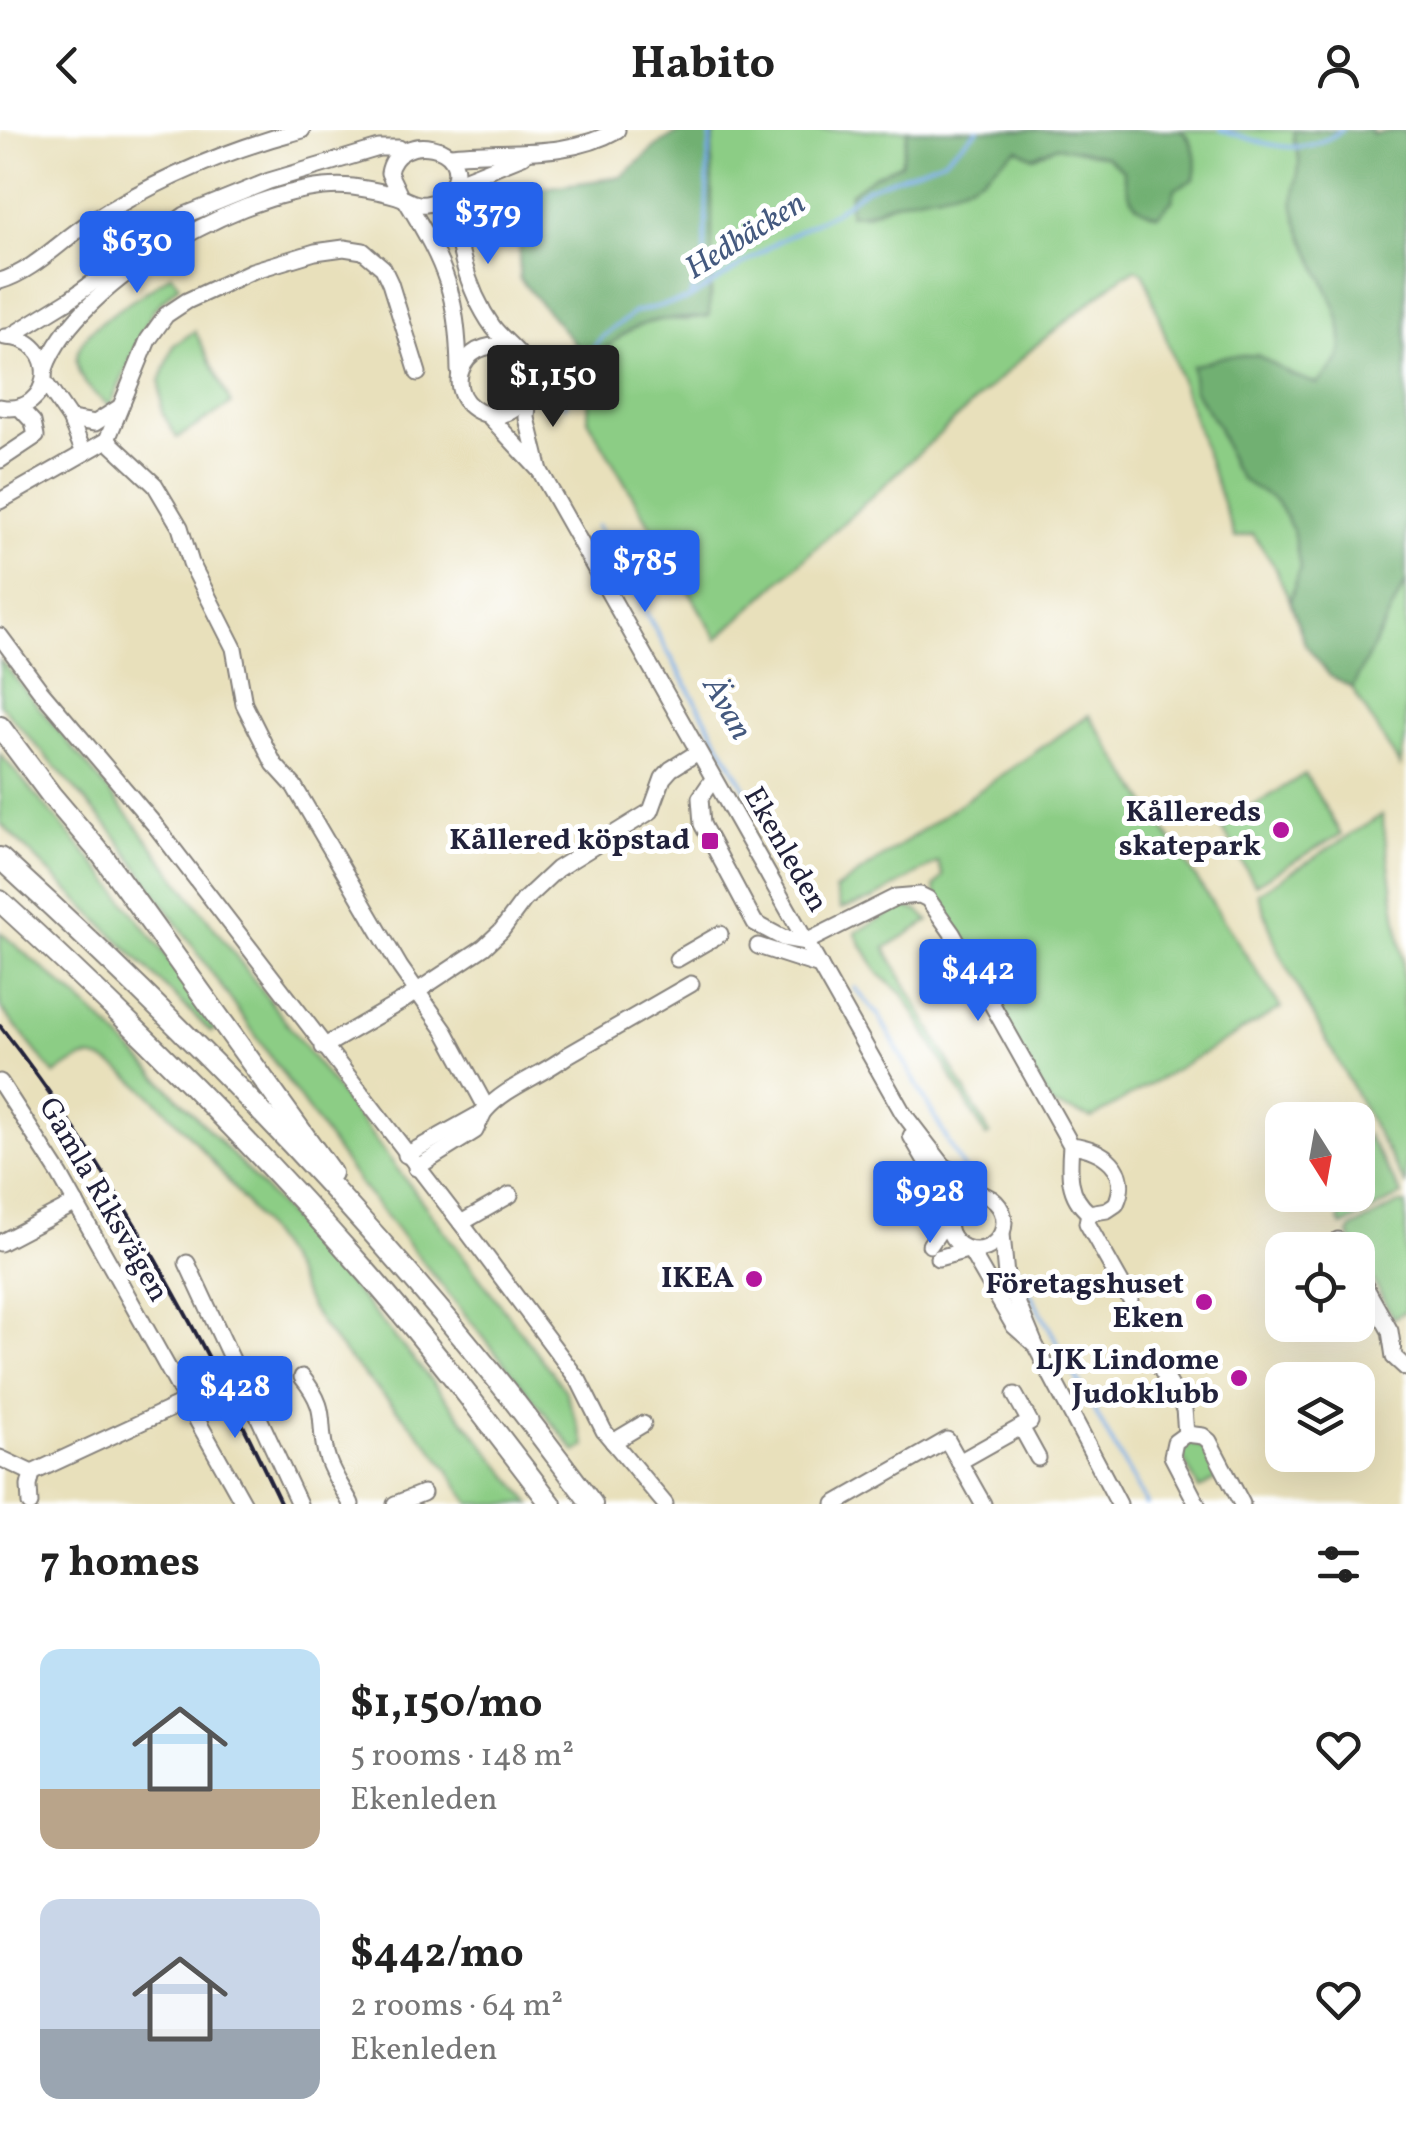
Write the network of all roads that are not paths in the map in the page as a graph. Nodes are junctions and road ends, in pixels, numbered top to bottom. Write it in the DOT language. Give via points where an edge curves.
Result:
graph roads {
  1 [pos="302,130"];
  2 [pos="444,130"];
  3 [pos="617,130"];
  4 [pos="404,141"];
  5 [pos="448,152"];
  6 [pos="526,154"];
  7 [pos="452,186"];
  8 [pos="404,199"];
  9 [pos="0,281"];
  10 [pos="2,338"];
  11 [pos="516,352"];
  12 [pos="418,373"];
  13 [pos="44,375"];
  14 [pos="460,376"];
  15 [pos="528,392"];
  16 [pos="122,406"];
  17 [pos="6,409"];
  18 [pos="488,415"];
  19 [pos="70,419"];
  20 [pos="107,440"];
  21 [pos="84,453"];
  22 [pos="0,460"];
  23 [pos="540,471"];
  24 [pos="0,501"];
  25 [pos="0,636"];
  26 [pos="0,727"];
  27 [pos="0,741"];
  28 [pos="698,752"];
  29 [pos="713,779"];
  30 [pos="45,786"];
  31 [pos="0,858"];
  32 [pos="0,901"];
  33 [pos="720,934"];
  34 [pos="806,942"];
  35 [pos="758,946"];
  36 [pos="677,959"];
  37 [pos="820,966"];
  38 [pos="691,984"];
  39 [pos="419,990"];
  40 [pos="323,1047"];
  41 [pos="0,1082"];
  42 [pos="486,1109"];
  43 [pos="902,1113"];
  44 [pos="1071,1145"];
  45 [pos="411,1161"];
  46 [pos="982,1194"];
  47 [pos="510,1195"];
  48 [pos="76,1203"];
  49 [pos="1089,1213"];
  50 [pos="948,1217"];
  51 [pos="460,1223"];
  52 [pos="1002,1234"];
  53 [pos="0,1243"];
  54 [pos="969,1250"];
  55 [pos="388,1252"];
  56 [pos="186,1262"];
  57 [pos="1130,1299"];
  58 [pos="1375,1304"];
  59 [pos="1035,1344"];
  60 [pos="1155,1359"];
  61 [pos="1406,1368"];
  62 [pos="302,1377"];
  63 [pos="1015,1396"];
  64 [pos="187,1401"];
  65 [pos="644,1424"];
  66 [pos="1021,1427"];
  67 [pos="1186,1434"];
  68 [pos="614,1442"];
  69 [pos="0,1458"];
  70 [pos="1038,1458"];
  71 [pos="959,1462"];
  72 [pos="32,1473"];
  73 [pos="422,1492"];
  74 [pos="30,1504"];
  75 [pos="244,1504"];
  76 [pos="300,1504"];
  77 [pos="351,1504"];
  78 [pos="394,1504"];
  79 [pos="552,1504"];
  80 [pos="592,1504"];
  81 [pos="666,1504"];
  82 [pos="835,1504"];
  83 [pos="982,1504"];
  84 [pos="1119,1504"];
  85 [pos="1197,1504"];
  86 [pos="1242,1504"];
  1 -- 9 [label="street" via="153,185"];
  2 -- 5 [label="street"];
  3 -- 6 [label="street"];
  4 -- 5 [label="street" via="425,139"];
  4 -- 8 [label="street" via="389,173"];
  4 -- 10 [label="street" via="269,181 185,215 40,320"];
  5 -- 6 [label="street"];
  5 -- 7 [label="street" via="455,168"];
  6 -- 7 [label="street"];
  7 -- 8 [label="street" via="432,204"];
  7 -- 11 [label="street" via="463,266 493,327"];
  8 -- 13 [label="street" via="348,186 296,191 203,226 97,297 49,356"];
  8 -- 14 [label="street" via="437,250 454,301"];
  10 -- 13 [label="street" via="33,346"];
  11 -- 14 [label="street" via="486,346 468,357"];
  11 -- 15 [label="street" via="527,365"];
  12 -- 16 [label="street" via="383,268 364,252 344,248 252,270 166,315 148,340"];
  13 -- 17 [label="street" via="35,398"];
  13 -- 19 [label="street"];
  14 -- 18 [label="street" via="470,405"];
  15 -- 18 [label="street" via="508,413"];
  15 -- 23 [label="street, Ekenleden" via="526,418"];
  16 -- 19 [label="street" via="95,424"];
  16 -- 20 [label="street"];
  17 -- 22 [label="street" via="33,422 36,436"];
  18 -- 23 [label="street, Ekenleden"];
  19 -- 21 [label="street"];
  20 -- 21 [label="street"];
  20 -- 39 [label="street" via="155,485 180,527 234,648 244,704 274,764"];
  21 -- 24 [label="street"];
  23 -- 28 [label="street, Ekenleden"];
  25 -- 40 [label="street"];
  26 -- 30 [label="highway"];
  27 -- 30 [label="highway"];
  28 -- 29 [label="street, Ekenleden"];
  28 -- 39 [label="street" via="663,778 651,812 556,869 484,948"];
  29 -- 34 [label="street, Ekenleden"];
  29 -- 34 [label="street" via="700,798 702,824 755,923"];
  30 -- 55 [label="highway" via="102,855"];
  31 -- 55 [label="highway" via="186,1036"];
  32 -- 79 [label="highway" via="260,1154 399,1311"];
  33 -- 36 [label="street"];
  34 -- 37 [label="street, Ekenleden"];
  34 -- 44 [label="street, Ekenleden" via="896,897 928,899"];
  35 -- 37 [label="street"];
  37 -- 43 [label="street, Ekenleden"];
  38 -- 42 [label="street"];
  39 -- 40 [label="street"];
  39 -- 42 [label="street"];
  40 -- 45 [label="street"];
  41 -- 48 [label="street, Gamla Riksvägen"];
  42 -- 45 [label="street"];
  43 -- 46 [label="street, Ekenleden" via="943,1164"];
  43 -- 50 [label="street, Ekenleden"];
  44 -- 49 [label="street, Ekenleden" via="1072,1189"];
  44 -- 49 [label="street" via="1107,1156 1122,1184 1116,1204"];
  45 -- 51 [label="street"];
  46 -- 50 [label="street" via="958,1200"];
  46 -- 52 [label="street, Ekenleden" via="1001,1209"];
  47 -- 51 [label="street"];
  48 -- 53 [label="street"];
  48 -- 64 [label="street, Gamla Riksvägen"];
  49 -- 57 [label="street, Ekenleden" via="1087,1223"];
  50 -- 54 [label="street, Ekenleden" via="954,1240"];
  50 -- 54 [label="street" via="934,1252"];
  51 -- 68 [label="street" via="579,1381"];
  52 -- 54 [label="street" via="986,1250"];
  52 -- 59 [label="street, Ekenleden" via="1006,1276"];
  54 -- 59 [label="street, Ekenleden" via="1014,1326"];
  55 -- 80 [label="highway"];
  56 -- 76 [label="street"];
  58 -- 61 [label="street" via="1390,1331 1394,1357"];
  59 -- 84 [label="street, Ekenleden"];
  60 -- 67 [label="street" via="1184,1410"];
  62 -- 77 [label="street" via="319,1398 329,1462"];
  63 -- 66 [label="street" via="1030,1422"];
  64 -- 72 [label="street"];
  64 -- 75 [label="street, Gamla Riksvägen"];
  65 -- 68 [label="street"];
  66 -- 70 [label="street"];
  66 -- 71 [label="street"];
  67 -- 85 [label="street" via="1174,1442 1172,1456"];
  67 -- 86 [label="street" via="1209,1441"];
  68 -- 81 [label="street"];
  69 -- 72 [label="street"];
  71 -- 82 [label="street" via="947,1440"];
  71 -- 83 [label="street"];
  72 -- 74 [label="street"];
  73 -- 78 [label="street"];
}
